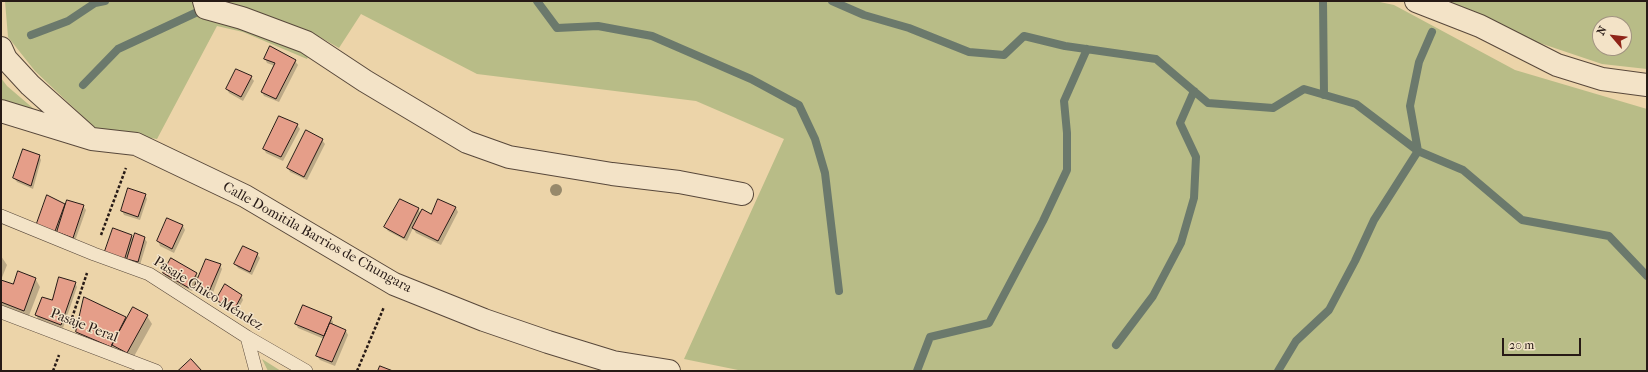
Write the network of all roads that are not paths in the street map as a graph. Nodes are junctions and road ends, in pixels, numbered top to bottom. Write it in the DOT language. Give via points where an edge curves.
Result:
graph roads {
  1 [pos="204,1"];
  2 [pos="1416,1"];
  3 [pos="1,48"];
  4 [pos="1647,85"];
  5 [pos="1,111"];
  6 [pos="92,139"];
  7 [pos="742,194"];
  8 [pos="1,216"];
  9 [pos="1,312"];
  10 [pos="247,337"];
  11 [pos="156,371"];
  12 [pos="256,371"];
  13 [pos="306,371"];
  14 [pos="669,371"];
  1 -- 7 [label="street" via="206,8 242,18 306,42 467,142 509,157"];
  2 -- 4 [label="street" via="1480,26 1557,65 1602,79"];
  3 -- 6 [label="street" via="6,59 30,85"];
  5 -- 6 [label="street, Calle Domitila Barrios de Chungara"];
  6 -- 14 [label="street, Calle Domitila Barrios de Chungara" via="136,144 245,196 394,284 548,342 613,362"];
  8 -- 10 [label="lane, Pasaje Chico Méndez" via="149,274"];
  9 -- 11 [label="lane, Pasaje Peral"];
  10 -- 12 [label="lane"];
  10 -- 13 [label="lane, Pasaje Chico Méndez"];
}
